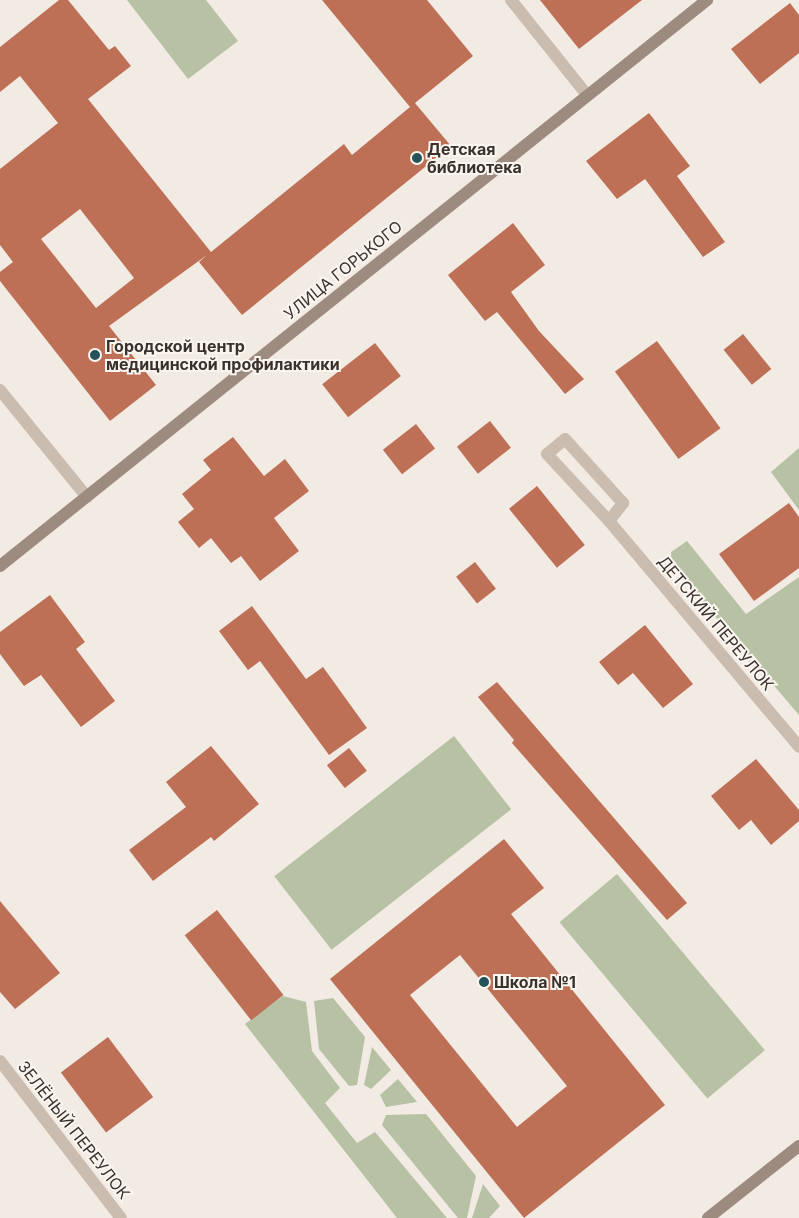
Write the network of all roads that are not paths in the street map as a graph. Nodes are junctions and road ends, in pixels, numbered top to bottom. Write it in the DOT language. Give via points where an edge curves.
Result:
graph roads {
  1 [pos="511,0"];
  2 [pos="707,0"];
  3 [pos="587,95"];
  4 [pos="0,390"];
  5 [pos="86,496"];
  6 [pos="609,521"];
  7 [pos="0,566"];
  8 [pos="799,747"];
  9 [pos="0,1061"];
  10 [pos="799,1146"];
  11 [pos="122,1218"];
  12 [pos="708,1218"];
  1 -- 3 [label="street"];
  2 -- 3 [label="street, УЛИЦА ГОРЬКОГО"];
  3 -- 5 [label="street, УЛИЦА ГОРЬКОГО"];
  4 -- 5 [label="street"];
  5 -- 7 [label="street, УЛИЦА ГОРЬКОГО"];
  6 -- 6 [label="street, ДЕТСКИЙ ПЕРЕУЛОК" via="622,503 565,439 547,454"];
  6 -- 8 [label="street, ДЕТСКИЙ ПЕРЕУЛОК"];
  9 -- 11 [label="street, ЗЕЛЁНЫЙ ПЕРЕУЛОК"];
  10 -- 12 [label="street"];
}
